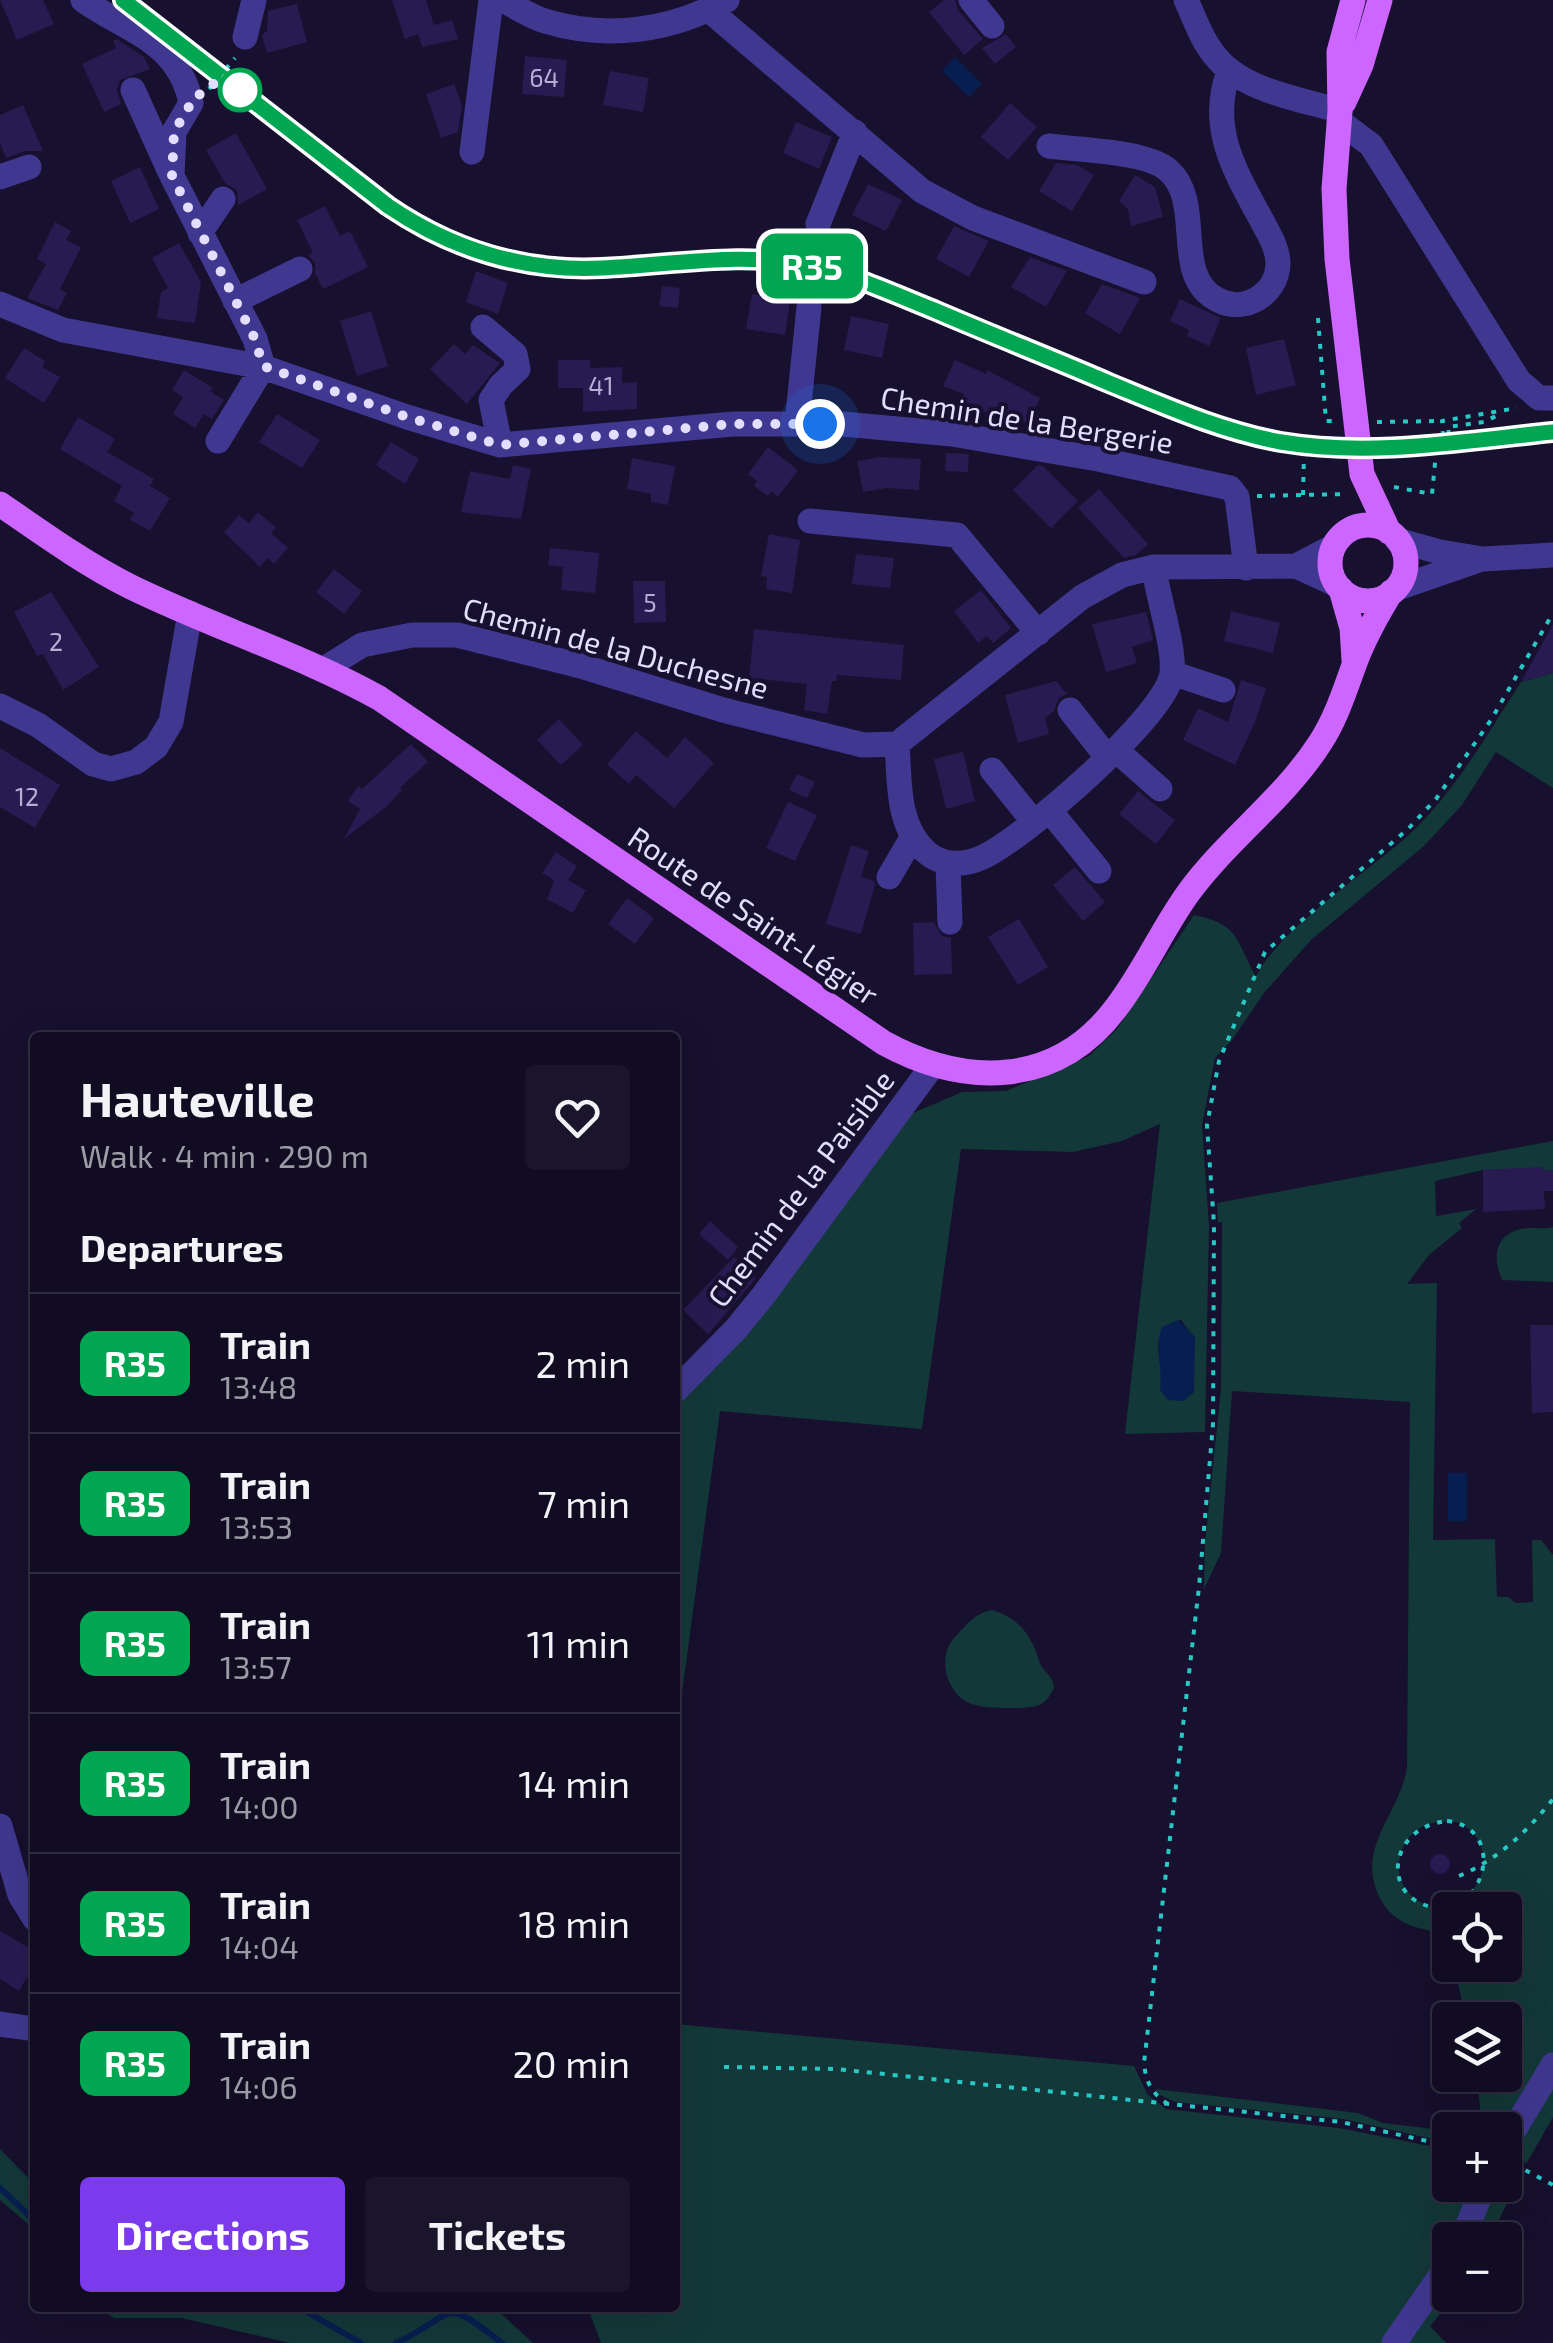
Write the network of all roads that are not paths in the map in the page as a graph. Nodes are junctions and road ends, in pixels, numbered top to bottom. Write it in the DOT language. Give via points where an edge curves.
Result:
graph roads {
  1 [pos="82,0"];
  2 [pos="254,0"];
  3 [pos="491,0"];
  4 [pos="503,0"];
  5 [pos="971,0"];
  6 [pos="1186,0"];
  7 [pos="1353,0"];
  8 [pos="1380,0"];
  9 [pos="718,5"];
  10 [pos="992,26"];
  11 [pos="245,37"];
  12 [pos="1229,71"];
  13 [pos="133,90"];
  14 [pos="1340,116"];
  15 [pos="855,132"];
  16 [pos="1049,146"];
  17 [pos="472,152"];
  18 [pos="29,167"];
  19 [pos="172,176"];
  20 [pos="0,177"];
  21 [pos="223,199"];
  22 [pos="818,224"];
  23 [pos="200,234"];
  24 [pos="300,269"];
  25 [pos="1144,282"];
  26 [pos="235,301"];
  27 [pos="0,304"];
  28 [pos="809,307"];
  29 [pos="484,327"];
  30 [pos="263,366"];
  31 [pos="1534,394"];
  32 [pos="797,424"];
  33 [pos="218,441"];
  34 [pos="500,445"];
  35 [pos="1368,478"];
  36 [pos="0,504"];
  37 [pos="810,521"];
  38 [pos="1393,536"];
  39 [pos="1339,540"];
  40 [pos="1553,555"];
  41 [pos="1483,559"];
  42 [pos="1296,566"];
  43 [pos="1154,567"];
  44 [pos="1246,568"];
  45 [pos="1339,587"];
  46 [pos="1393,590"];
  47 [pos="190,613"];
  48 [pos="1038,632"];
  49 [pos="1354,665"];
  50 [pos="324,670"];
  51 [pos="1172,673"];
  52 [pos="1223,690"];
  53 [pos="0,706"];
  54 [pos="1070,710"];
  55 [pos="897,744"];
  56 [pos="1111,754"];
  57 [pos="992,770"];
  58 [pos="1160,788"];
  59 [pos="1042,816"];
  60 [pos="913,836"];
  61 [pos="948,864"];
  62 [pos="1099,871"];
  63 [pos="888,877"];
  64 [pos="950,922"];
  65 [pos="933,1065"];
  66 [pos="680,1385"];
  67 [pos="0,1826"];
  68 [pos="30,1911"];
  69 [pos="0,2024"];
  70 [pos="30,2027"];
  71 [pos="1553,2065"];
  72 [pos="1522,2117"];
  73 [pos="1432,2288"];
  74 [pos="1394,2343"];
  1 -- 19 [label="street" via="152,42 179,74 190,103 174,132"];
  2 -- 11 [label="street"];
  3 -- 17 [label="street"];
  4 -- 9 [label="street" via="544,21 604,32 675,24"];
  5 -- 10 [label="street"];
  6 -- 12 [label="street" via="1206,44"];
  7 -- 14 [label="main road" via="1339,52"];
  8 -- 14 [label="main road"];
  9 -- 15 [label="street"];
  12 -- 14 [label="street"];
  12 -- 16 [label="street" via="1221,99 1223,140 1278,264 1268,291 1255,300 1232,305 1201,286 1186,201 1167,169 1146,159"];
  13 -- 19 [label="street"];
  14 -- 31 [label="street" via="1371,145"];
  14 -- 35 [label="main road" via="1337,259"];
  15 -- 22 [label="street"];
  15 -- 25 [label="street" via="922,192"];
  18 -- 20 [label="street"];
  19 -- 23 [label="street"];
  21 -- 23 [label="street"];
  23 -- 26 [label="street"];
  24 -- 26 [label="street"];
  26 -- 30 [label="street"];
  27 -- 30 [label="street, Chemin de la Bergerie" via="64,330"];
  28 -- 32 [label="street"];
  29 -- 34 [label="street" via="516,354 518,369 491,400"];
  30 -- 33 [label="street"];
  30 -- 34 [label="street, Chemin de la Bergerie"];
  32 -- 34 [label="street, Chemin de la Bergerie"];
  32 -- 44 [label="street, Chemin de la Bergerie" via="952,434 1230,488 1238,497"];
  35 -- 38 [label="main road"];
  35 -- 39 [label="main road"];
  36 -- 47 [label="main road, Route de Saint-Légier" via="130,586"];
  37 -- 48 [label="street" via="957,535"];
  38 -- 39 [label="main road" via="1368,525"];
  38 -- 41 [label="street"];
  38 -- 46 [label="main road" via="1405,564"];
  39 -- 42 [label="street"];
  39 -- 45 [label="main road" via="1330,564"];
  40 -- 41 [label="street"];
  41 -- 46 [label="street"];
  42 -- 44 [label="street"];
  42 -- 45 [label="street"];
  43 -- 44 [label="street"];
  43 -- 48 [label="street" via="1082,597"];
  43 -- 51 [label="street"];
  45 -- 46 [label="main road" via="1366,600"];
  45 -- 49 [label="main road, Route de Saint-Légier" via="1352,628"];
  46 -- 49 [label="main road, Route de Saint-Légier"];
  47 -- 50 [label="main road, Route de Saint-Légier"];
  47 -- 53 [label="street" via="171,722 156,747 136,762 111,769 92,764"];
  48 -- 55 [label="street"];
  49 -- 65 [label="main road, Route de Saint-Légier" via="1319,745 1197,882 1100,1026 1054,1058 1022,1069 967,1074"];
  50 -- 55 [label="street, Chemin de la Duchesne" via="362,645 456,635 863,745"];
  50 -- 65 [label="main road, Route de Saint-Légier" via="407,717 863,1029"];
  51 -- 52 [label="street"];
  51 -- 56 [label="street" via="1162,697"];
  54 -- 56 [label="street"];
  55 -- 60 [label="street" via="902,817"];
  56 -- 58 [label="street"];
  56 -- 59 [label="street"];
  57 -- 59 [label="street"];
  59 -- 61 [label="street" via="985,856"];
  59 -- 62 [label="street"];
  60 -- 61 [label="street" via="926,853"];
  60 -- 63 [label="street"];
  61 -- 64 [label="street"];
  65 -- 66 [label="street, Chemin de la Paisible" via="763,1296"];
  67 -- 68 [label="street"];
  69 -- 70 [label="street"];
  71 -- 72 [label="street"];
  73 -- 74 [label="street"];
}
